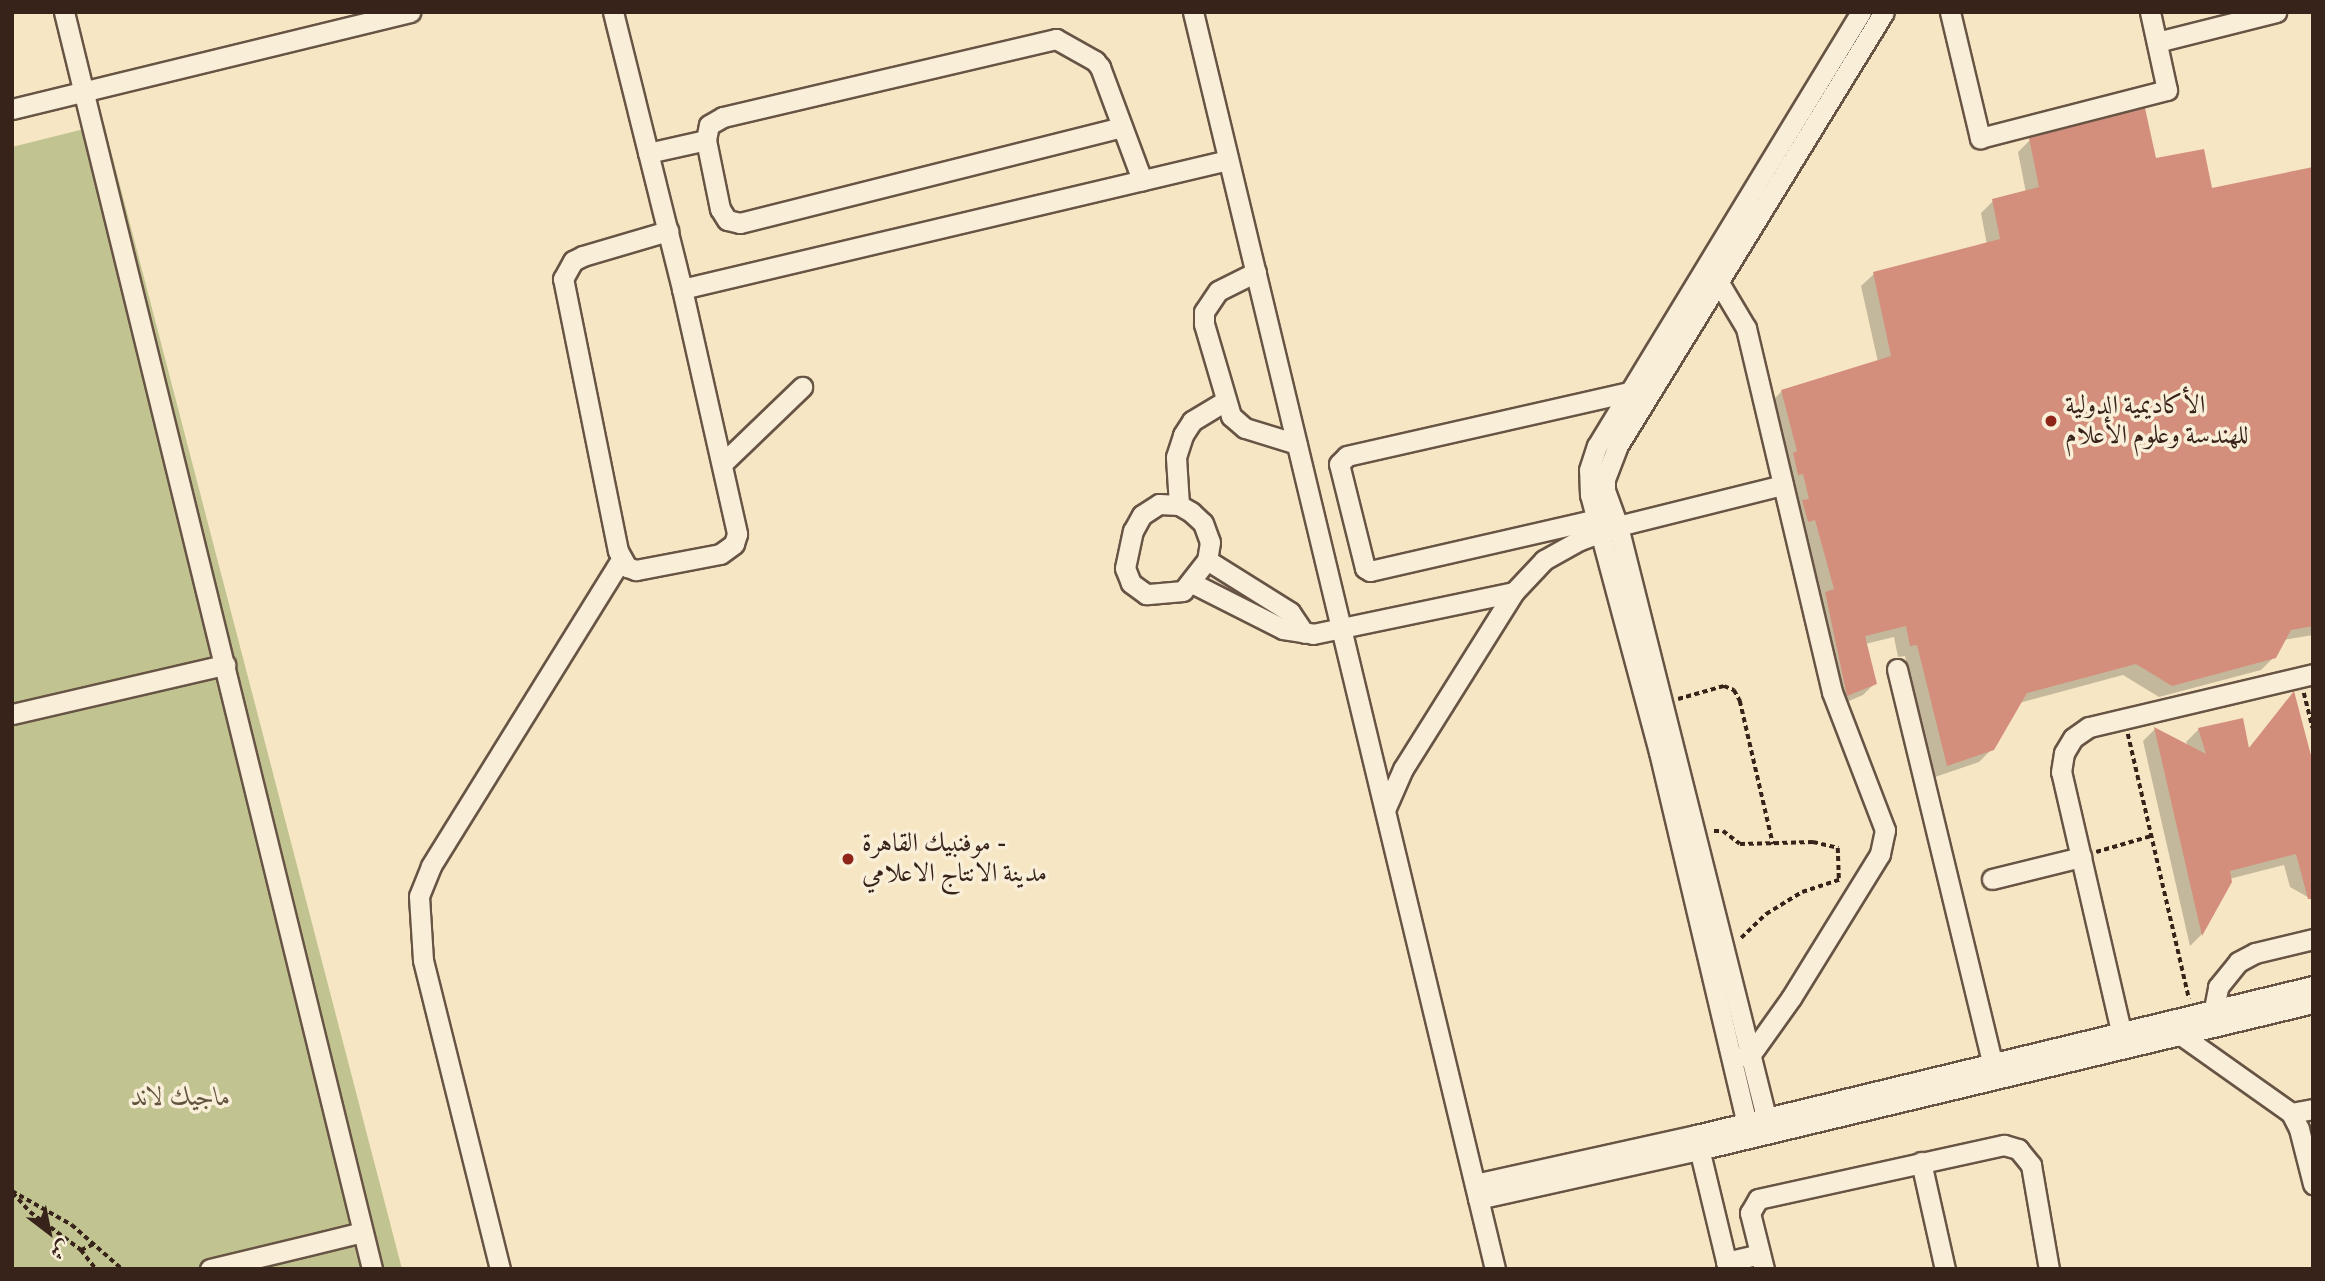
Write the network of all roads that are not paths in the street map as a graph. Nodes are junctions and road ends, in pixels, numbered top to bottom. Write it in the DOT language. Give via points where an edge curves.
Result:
graph roads {
  1 [pos="64,12"];
  2 [pos="411,12"];
  3 [pos="613,12"];
  4 [pos="1193,12"];
  5 [pos="1861,12"];
  6 [pos="1884,12"];
  7 [pos="1950,12"];
  8 [pos="2150,12"];
  9 [pos="2276,12"];
  10 [pos="2157,42"];
  11 [pos="83,92"];
  12 [pos="12,109"];
  13 [pos="1122,127"];
  14 [pos="706,140"];
  15 [pos="648,153"];
  16 [pos="1228,160"];
  17 [pos="1142,180"];
  18 [pos="1753,190"];
  19 [pos="1773,191"];
  20 [pos="668,231"];
  21 [pos="1256,272"];
  22 [pos="1709,279"];
  23 [pos="682,289"];
  24 [pos="802,387"];
  25 [pos="1632,391"];
  26 [pos="1224,402"];
  27 [pos="1297,444"];
  28 [pos="723,463"];
  29 [pos="1783,485"];
  30 [pos="1179,505"];
  31 [pos="1606,526"];
  32 [pos="621,560"];
  33 [pos="1207,560"];
  34 [pos="1192,583"];
  35 [pos="1514,592"];
  36 [pos="1341,629"];
  37 [pos="1304,633"];
  38 [pos="225,665"];
  39 [pos="1898,669"];
  40 [pos="2306,676"];
  41 [pos="12,715"];
  42 [pos="1385,810"];
  43 [pos="2081,857"];
  44 [pos="1992,879"];
  45 [pos="2313,939"];
  46 [pos="2313,986"];
  47 [pos="2313,1003"];
  48 [pos="2208,1017"];
  49 [pos="2181,1035"];
  50 [pos="2123,1040"];
  51 [pos="1741,1057"];
  52 [pos="1995,1071"];
  53 [pos="2313,1109"];
  54 [pos="2291,1113"];
  55 [pos="1758,1127"];
  56 [pos="1697,1142"];
  57 [pos="1921,1162"];
  58 [pos="2313,1184"];
  59 [pos="1476,1191"];
  60 [pos="363,1232"];
  61 [pos="1762,1262"];
  62 [pos="1727,1265"];
  63 [pos="210,1269"];
  64 [pos="372,1269"];
  65 [pos="500,1269"];
  66 [pos="1495,1269"];
  67 [pos="1945,1269"];
  68 [pos="2049,1269"];
  1 -- 11 [label="street"];
  2 -- 11 [label="street"];
  3 -- 15 [label="street"];
  4 -- 16 [label="street"];
  5 -- 18 [label="street"];
  6 -- 19 [label="street"];
  7 -- 10 [label="street" via="1980,138 2167,90"];
  8 -- 10 [label="street"];
  9 -- 10 [label="street"];
  11 -- 12 [label="street"];
  11 -- 38 [label="street"];
  13 -- 14 [label="street" via="1100,66 1056,39 723,117 709,125"];
  13 -- 14 [label="street" via="740,223 727,220 719,209"];
  13 -- 17 [label="street"];
  14 -- 15 [label="street"];
  15 -- 20 [label="street"];
  16 -- 17 [label="street"];
  16 -- 21 [label="street"];
  17 -- 23 [label="street"];
  18 -- 19 [label="street"];
  18 -- 22 [label="street"];
  19 -- 22 [label="street"];
  20 -- 23 [label="street"];
  20 -- 32 [label="street" via="583,256 573,261 563,279"];
  21 -- 26 [label="street" via="1218,291 1204,312"];
  21 -- 27 [label="street"];
  22 -- 25 [label="street"];
  22 -- 29 [label="street" via="1746,328"];
  22 -- 31 [label="street" via="1611,457 1605,491"];
  23 -- 28 [label="street"];
  24 -- 28 [label="street"];
  25 -- 31 [label="street" via="1592,457 1588,482"];
  25 -- 31 [label="street" via="1347,456 1339,464 1365,568 1370,571"];
  26 -- 27 [label="street" via="1245,428"];
  26 -- 30 [label="street" via="1192,421 1183,435 1176,457"];
  27 -- 36 [label="street"];
  28 -- 32 [label="street" via="737,534 727,551 636,570"];
  29 -- 31 [label="street"];
  29 -- 51 [label="street" via="1832,692 1884,822 1883,846 1791,998"];
  30 -- 33 [label="street" via="1203,523 1210,542"];
  30 -- 34 [label="street" via="1159,504 1142,515 1133,531 1125,568 1131,583 1146,594 1183,592"];
  31 -- 35 [label="street" via="1544,560"];
  31 -- 51 [label="street" via="1659,752"];
  31 -- 51 [label="street" via="1662,703 1725,953"];
  32 -- 65 [label="street" via="431,866 419,896 423,960"];
  33 -- 34 [label="street"];
  33 -- 37 [label="street" via="1282,606"];
  34 -- 37 [label="street" via="1283,629"];
  35 -- 36 [label="street"];
  35 -- 42 [label="street" via="1403,769"];
  36 -- 37 [label="street"];
  36 -- 42 [label="street"];
  38 -- 41 [label="street"];
  38 -- 60 [label="street"];
  39 -- 52 [label="street"];
  40 -- 43 [label="street" via="2089,727 2073,738 2064,753 2062,772"];
  42 -- 59 [label="street"];
  43 -- 44 [label="street"];
  43 -- 50 [label="street"];
  45 -- 48 [label="street" via="2255,953 2238,962 2218,987"];
  46 -- 48 [label="street"];
  47 -- 48 [label="street"];
  48 -- 49 [label="street"];
  48 -- 50 [label="street"];
  49 -- 50 [label="street"];
  49 -- 54 [label="street"];
  50 -- 52 [label="street"];
  51 -- 55 [label="street"];
  52 -- 55 [label="street"];
  53 -- 54 [label="street"];
  54 -- 58 [label="street"];
  55 -- 56 [label="street"];
  56 -- 59 [label="street"];
  56 -- 62 [label="street"];
  57 -- 61 [label="street" via="1758,1199 1750,1213"];
  57 -- 67 [label="street"];
  57 -- 68 [label="street" via="1997,1145 2024,1153 2033,1172"];
  59 -- 66 [label="street"];
  60 -- 63 [label="street"];
  60 -- 64 [label="street"];
  61 -- 62 [label="street"];
}
